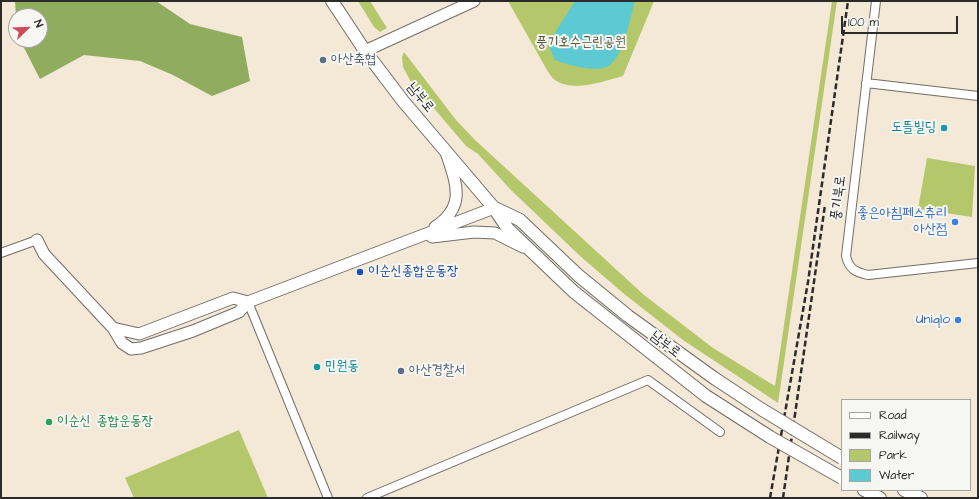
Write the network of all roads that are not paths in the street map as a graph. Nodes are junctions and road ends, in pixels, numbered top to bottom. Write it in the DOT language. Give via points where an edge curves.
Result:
graph roads {
  1 [pos="332,1"];
  2 [pos="474,1"];
  3 [pos="876,1"];
  4 [pos="365,51"];
  5 [pos="866,83"];
  6 [pos="978,96"];
  7 [pos="446,152"];
  8 [pos="494,208"];
  9 [pos="417,238"];
  10 [pos="37,240"];
  11 [pos="528,250"];
  12 [pos="1,253"];
  13 [pos="978,263"];
  14 [pos="248,302"];
  15 [pos="113,328"];
  16 [pos="720,432"];
  17 [pos="841,457"];
  18 [pos="841,477"];
  19 [pos="906,491"];
  20 [pos="328,498"];
  21 [pos="367,498"];
  22 [pos="921,498"];
  1 -- 4 [label="main road, 남부로"];
  2 -- 4 [label="street"];
  3 -- 5 [label="street, 풍기북로"];
  4 -- 7 [label="main road, 남부로" via="402,101"];
  5 -- 6 [label="street"];
  5 -- 13 [label="street, 풍기북로" via="846,256 848,266 857,273 868,275"];
  7 -- 8 [label="main road, 남부로"];
  7 -- 9 [label="street" via="457,186 456,201 448,217"];
  8 -- 9 [label="street"];
  8 -- 11 [label="main road, 남부로" via="508,229"];
  8 -- 17 [label="main road, 남부로, bridge" via="520,220 579,276 628,316 714,378"];
  9 -- 11 [label="street" via="474,232 494,233"];
  9 -- 14 [label="street"];
  10 -- 12 [label="street"];
  10 -- 15 [label="street" via="44,254"];
  11 -- 18 [label="main road, 남부로, bridge" via="574,292 706,396 770,437"];
  14 -- 15 [label="street" via="233,298 139,334"];
  14 -- 15 [label="street" via="239,312 141,348 130,349"];
  14 -- 20 [label="street"];
  16 -- 21 [label="street" via="648,380"];
  19 -- 22 [label="main road"];
}
